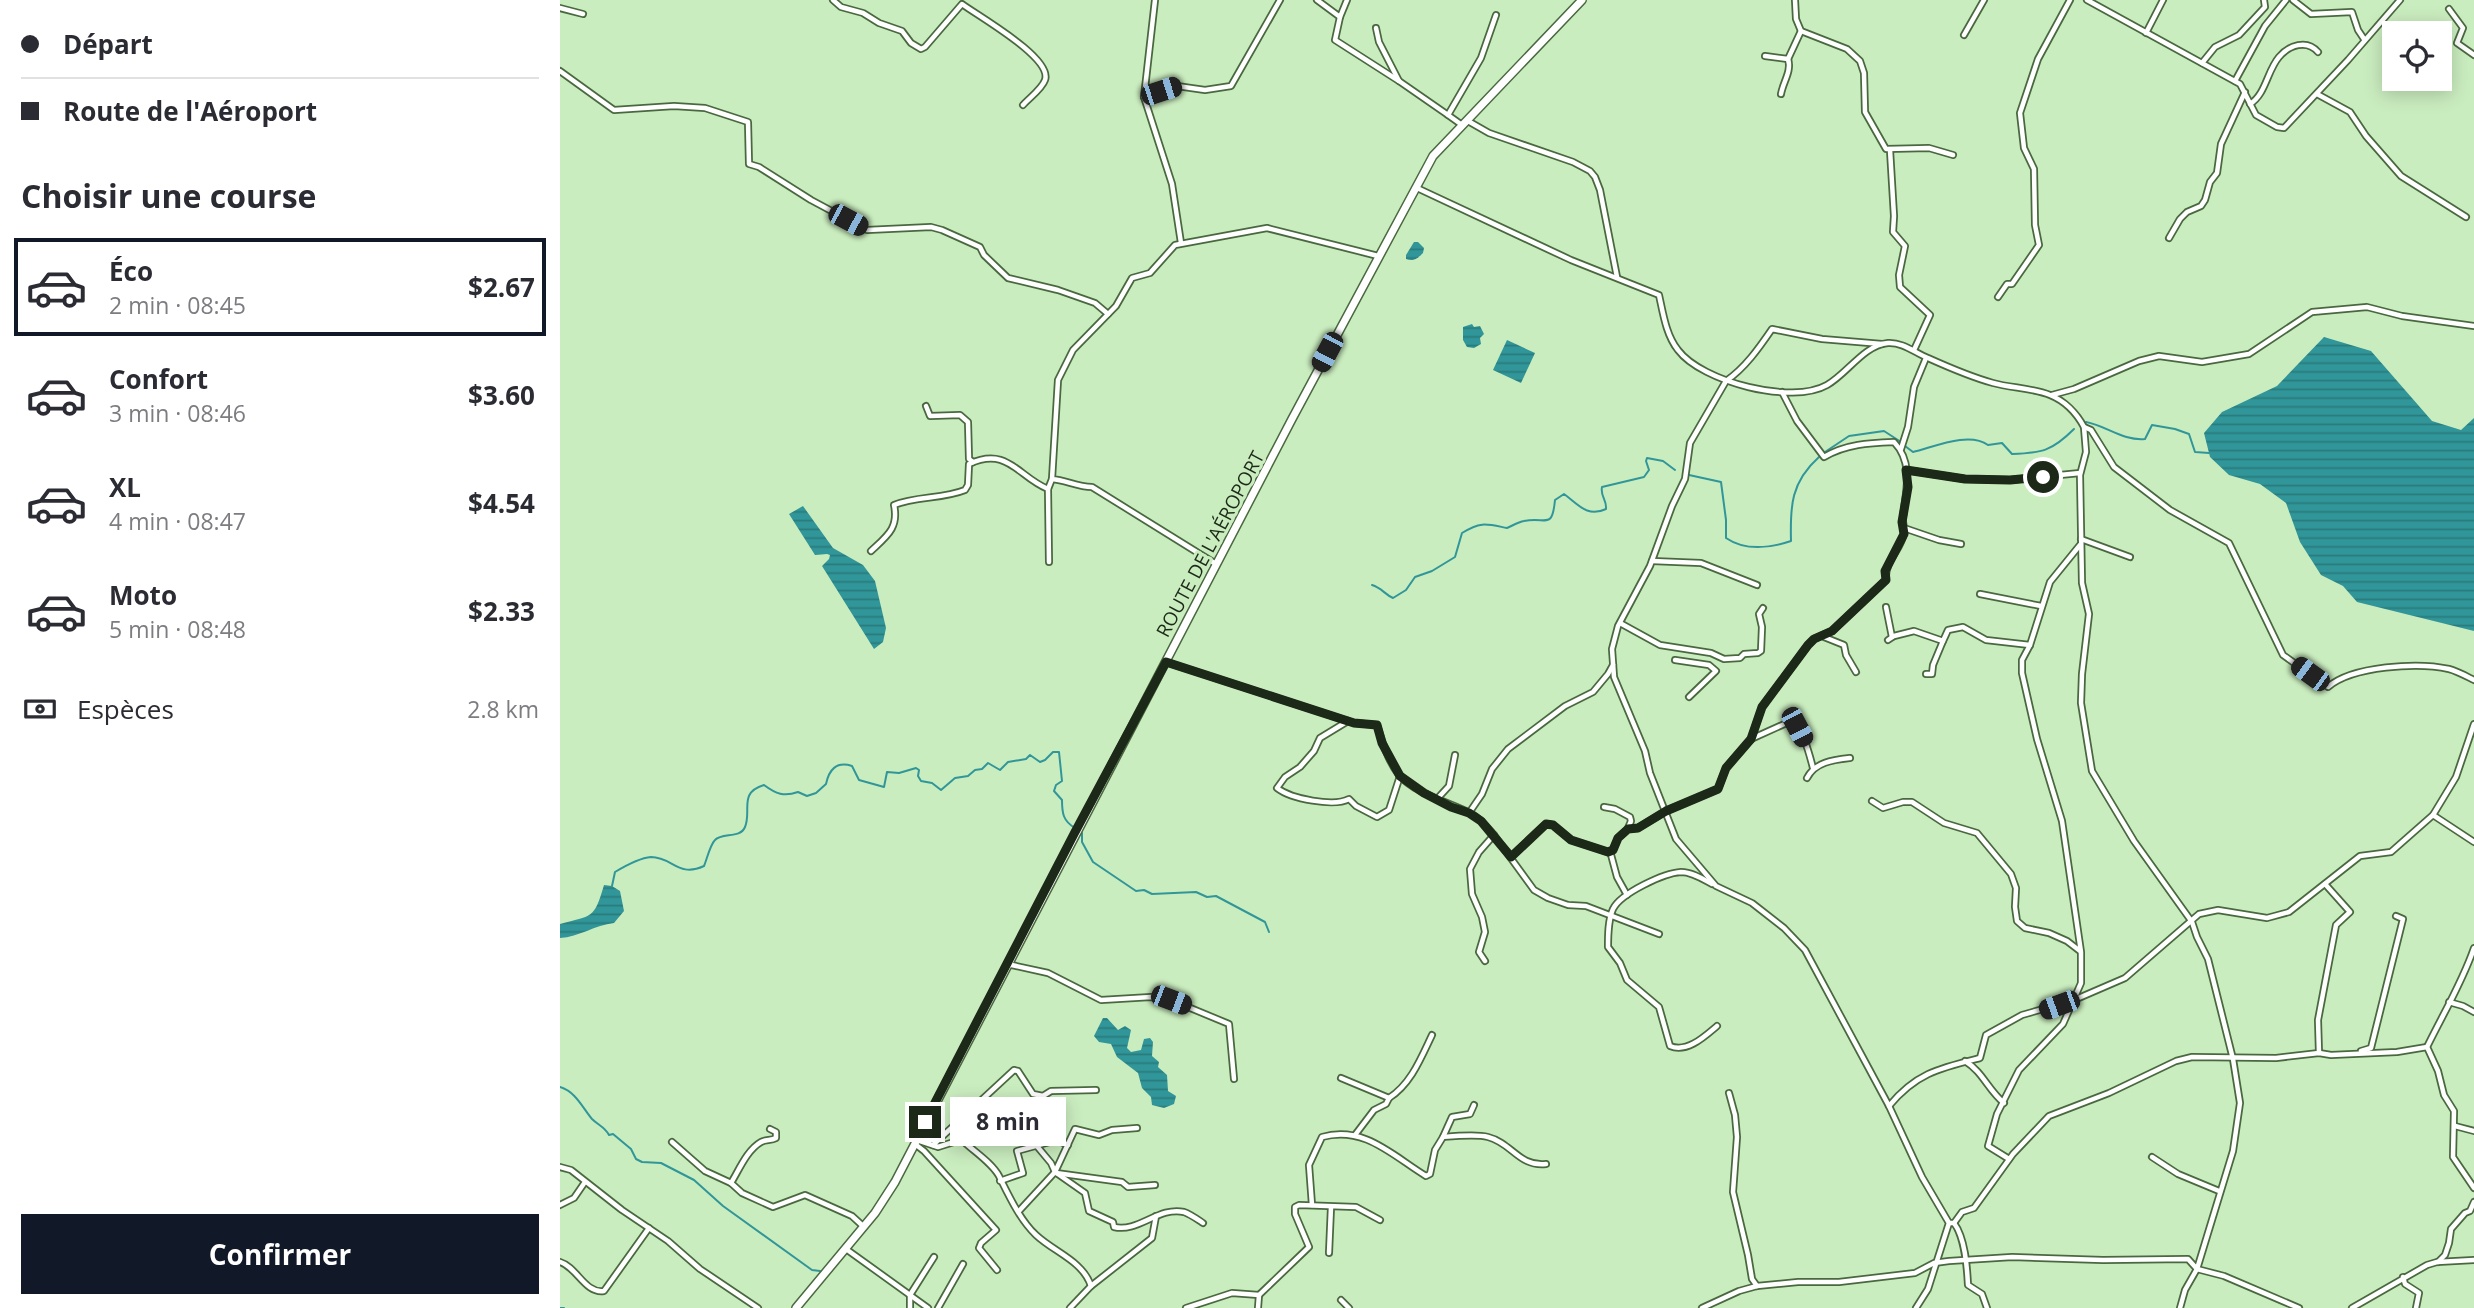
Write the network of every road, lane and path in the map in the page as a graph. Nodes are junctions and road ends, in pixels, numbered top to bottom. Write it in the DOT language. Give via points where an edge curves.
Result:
graph roads {
  1 [pos="833,0"];
  2 [pos="1155,0"];
  3 [pos="1280,0"];
  4 [pos="1317,0"];
  5 [pos="1347,0"];
  6 [pos="1582,0"];
  7 [pos="1795,0"];
  8 [pos="1984,0"];
  9 [pos="2070,0"];
  10 [pos="2087,0"];
  11 [pos="2164,0"];
  12 [pos="2264,0"];
  13 [pos="2286,0"];
  14 [pos="2293,0"];
  15 [pos="2400,0"];
  16 [pos="560,8"];
  17 [pos="2449,9"];
  18 [pos="583,14"];
  19 [pos="1496,15"];
  20 [pos="1340,17"];
  21 [pos="1376,28"];
  22 [pos="1801,31"];
  23 [pos="2146,33"];
  24 [pos="1964,35"];
  25 [pos="2364,39"];
  26 [pos="2318,52"];
  27 [pos="2474,55"];
  28 [pos="1765,56"];
  29 [pos="1788,58"];
  30 [pos="2202,63"];
  31 [pos="560,71"];
  32 [pos="1399,81"];
  33 [pos="2235,81"];
  34 [pos="2245,92"];
  35 [pos="1781,94"];
  36 [pos="2316,94"];
  37 [pos="1144,97"];
  38 [pos="2250,104"];
  39 [pos="1023,105"];
  40 [pos="1448,115"];
  41 [pos="1465,123"];
  42 [pos="1889,150"];
  43 [pos="1953,155"];
  44 [pos="1416,188"];
  45 [pos="2466,217"];
  46 [pos="2169,238"];
  47 [pos="1181,243"];
  48 [pos="1378,256"];
  49 [pos="1617,277"];
  50 [pos="1998,298"];
  51 [pos="1108,314"];
  52 [pos="2474,326"];
  53 [pos="1882,345"];
  54 [pos="1913,350"];
  55 [pos="1926,358"];
  56 [pos="1726,381"];
  57 [pos="1782,392"];
  58 [pos="2051,395"];
  59 [pos="926,406"];
  60 [pos="2084,427"];
  61 [pos="1901,449"];
  62 [pos="973,462"];
  63 [pos="1906,470"];
  64 [pos="2080,473"];
  65 [pos="1052,479"];
  66 [pos="1048,489"];
  67 [pos="1904,527"];
  68 [pos="2081,542"];
  69 [pos="1961,544"];
  70 [pos="871,551"];
  71 [pos="2130,558"];
  72 [pos="1652,561"];
  73 [pos="1049,562"];
  74 [pos="1215,563"];
  75 [pos="1757,585"];
  76 [pos="1980,594"];
  77 [pos="2041,606"];
  78 [pos="1886,607"];
  79 [pos="1763,608"];
  80 [pos="1620,623"];
  81 [pos="1823,637"];
  82 [pos="1943,641"];
  83 [pos="2030,645"];
  84 [pos="1716,657"];
  85 [pos="1675,660"];
  86 [pos="1166,662"];
  87 [pos="1613,664"];
  88 [pos="1709,666"];
  89 [pos="1856,672"];
  90 [pos="1926,674"];
  91 [pos="2474,680"];
  92 [pos="1689,697"];
  93 [pos="1352,722"];
  94 [pos="2474,724"];
  95 [pos="1751,739"];
  96 [pos="1455,755"];
  97 [pos="1850,758"];
  98 [pos="1813,768"];
  99 [pos="1400,776"];
  100 [pos="1807,778"];
  101 [pos="1437,799"];
  102 [pos="1872,801"];
  103 [pos="1604,807"];
  104 [pos="1666,811"];
  105 [pos="1469,813"];
  106 [pos="2433,815"];
  107 [pos="1628,829"];
  108 [pos="1494,835"];
  109 [pos="2474,842"];
  110 [pos="1610,851"];
  111 [pos="1511,857"];
  112 [pos="2325,884"];
  113 [pos="1716,886"];
  114 [pos="1627,895"];
  115 [pos="1611,915"];
  116 [pos="2396,916"];
  117 [pos="2192,922"];
  118 [pos="1659,934"];
  119 [pos="2474,948"];
  120 [pos="2081,952"];
  121 [pos="1485,961"];
  122 [pos="1006,964"];
  123 [pos="2074,1000"];
  124 [pos="2449,1002"];
  125 [pos="2474,1012"];
  126 [pos="1717,1026"];
  127 [pos="1432,1035"];
  128 [pos="2427,1046"];
  129 [pos="2319,1053"];
  130 [pos="2353,1054"];
  131 [pos="2232,1059"];
  132 [pos="1965,1062"];
  133 [pos="1341,1078"];
  134 [pos="1234,1079"];
  135 [pos="1096,1090"];
  136 [pos="1729,1094"];
  137 [pos="1389,1098"];
  138 [pos="2004,1102"];
  139 [pos="1474,1105"];
  140 [pos="1889,1106"];
  141 [pos="2455,1125"];
  142 [pos="1137,1128"];
  143 [pos="770,1129"];
  144 [pos="2474,1131"];
  145 [pos="1354,1135"];
  146 [pos="1443,1137"];
  147 [pos="672,1142"];
  148 [pos="915,1142"];
  149 [pos="1037,1145"];
  150 [pos="1068,1145"];
  151 [pos="933,1146"];
  152 [pos="2152,1157"];
  153 [pos="2009,1159"];
  154 [pos="1546,1164"];
  155 [pos="560,1167"];
  156 [pos="1055,1172"];
  157 [pos="1000,1181"];
  158 [pos="585,1182"];
  159 [pos="731,1183"];
  160 [pos="1156,1185"];
  161 [pos="2474,1188"];
  162 [pos="2219,1191"];
  163 [pos="2474,1202"];
  164 [pos="560,1205"];
  165 [pos="1312,1206"];
  166 [pos="1331,1207"];
  167 [pos="1019,1211"];
  168 [pos="1156,1216"];
  169 [pos="1380,1220"];
  170 [pos="1203,1223"];
  171 [pos="1951,1223"];
  172 [pos="864,1227"];
  173 [pos="649,1228"];
  174 [pos="846,1249"];
  175 [pos="1329,1253"];
  176 [pos="934,1256"];
  177 [pos="1967,1259"];
  178 [pos="2474,1260"];
  179 [pos="560,1262"];
  180 [pos="2437,1262"];
  181 [pos="963,1264"];
  182 [pos="1934,1264"];
  183 [pos="2197,1269"];
  184 [pos="998,1270"];
  185 [pos="2403,1277"];
  186 [pos="1091,1286"];
  187 [pos="1758,1286"];
  188 [pos="910,1295"];
  189 [pos="1259,1295"];
  190 [pos="1340,1300"];
  191 [pos="758,1308"];
  192 [pos="796,1308"];
  193 [pos="910,1308"];
  194 [pos="928,1308"];
  195 [pos="938,1308"];
  196 [pos="1070,1308"];
  197 [pos="1186,1308"];
  198 [pos="1258,1308"];
  199 [pos="1349,1308"];
  200 [pos="1702,1308"];
  201 [pos="1916,1308"];
  202 [pos="1987,1308"];
  203 [pos="2180,1308"];
  204 [pos="2299,1308"];
  205 [pos="2352,1308"];
  206 [pos="2416,1308"];
  1 -- 39 [label="street" via="902,32 921,48 962,4 1039,60 1045,80"];
  2 -- 37 [label="street"];
  3 -- 37 [label="street" via="1231,86 1205,90 1177,86"];
  4 -- 20 [label="street"];
  5 -- 20 [label="street"];
  6 -- 41 [label="main road, ROUTE DE L'AÉROPORT"];
  7 -- 22 [label="street"];
  8 -- 24 [label="street"];
  9 -- 50 [label="street" via="2038,59 2020,113 2024,148 2034,169 2039,246"];
  10 -- 23 [label="street"];
  11 -- 23 [label="street"];
  12 -- 30 [label="street" via="2258,17 2239,35 2220,43"];
  13 -- 33 [label="street" via="2265,26"];
  14 -- 25 [label="street" via="2311,14 2352,12"];
  15 -- 25 [label="street"];
  16 -- 18 [label="street"];
  17 -- 27 [label="street" via="2463,28 2457,43"];
  19 -- 40 [label="street" via="1481,58"];
  20 -- 32 [label="street" via="1335,40"];
  21 -- 32 [label="street"];
  22 -- 29 [label="street"];
  22 -- 42 [label="street" via="1847,49 1860,61 1865,112"];
  23 -- 30 [label="street"];
  25 -- 36 [label="street"];
  26 -- 38 [label="street" via="2303,44 2286,51"];
  28 -- 29 [label="street"];
  29 -- 35 [label="street"];
  30 -- 33 [label="street"];
  31 -- 51 [label="street" via="614,110 689,106 742,119 747,122 749,164 867,230 942,230 981,247 1008,278 1095,303"];
  32 -- 40 [label="street"];
  33 -- 34 [label="street"];
  34 -- 38 [label="street"];
  34 -- 46 [label="street" via="2221,144 2217,173 2205,200 2180,219"];
  36 -- 38 [label="street" via="2284,128 2256,115"];
  36 -- 45 [label="street" via="2350,111 2401,176"];
  37 -- 47 [label="street" via="1172,184"];
  40 -- 41 [label="street"];
  41 -- 44 [label="main road, ROUTE DE L'AÉROPORT" via="1433,156"];
  41 -- 49 [label="street" via="1590,170 1600,190"];
  42 -- 43 [label="street" via="1929,148"];
  42 -- 54 [label="street" via="1893,232 1905,246 1900,287 1930,315"];
  44 -- 48 [label="main road, ROUTE DE L'AÉROPORT"];
  44 -- 49 [label="street"];
  47 -- 48 [label="street" via="1267,228"];
  47 -- 51 [label="street" via="1150,273 1132,278"];
  48 -- 74 [label="main road, ROUTE DE L'AÉROPORT"];
  49 -- 56 [label="street" via="1659,295 1676,348 1688,361"];
  51 -- 65 [label="street" via="1073,350 1058,380"];
  52 -- 58 [label="street" via="2367,307 2312,312 2249,354 2202,362 2159,356"];
  53 -- 54 [label="street" via="1899,344"];
  53 -- 56 [label="street" via="1772,329"];
  53 -- 57 [label="street" via="1826,386"];
  54 -- 55 [label="street"];
  55 -- 58 [label="street" via="1991,383"];
  55 -- 61 [label="street" via="1914,387"];
  56 -- 57 [label="street"];
  56 -- 72 [label="street" via="1690,443 1685,479"];
  57 -- 61 [label="street" via="1824,457 1862,444 1894,442"];
  58 -- 60 [label="street" via="2077,412"];
  59 -- 62 [label="street" via="930,416 960,415 968,422 969,459"];
  60 -- 64 [label="street" via="2086,452"];
  60 -- 91 [label="street" via="2091,430 2114,467 2171,510 2229,543 2283,654 2328,687 2358,673 2407,664 2450,669"];
  61 -- 63 [label="street"];
  62 -- 66 [label="street" via="1005,460"];
  62 -- 70 [label="street" via="965,490 894,505 897,518 893,527"];
  63 -- 64 [label="street" via="1996,480"];
  63 -- 67 [label="street"];
  64 -- 68 [label="street"];
  65 -- 66 [label="street"];
  65 -- 74 [label="street" via="1092,487"];
  66 -- 73 [label="street"];
  67 -- 69 [label="street"];
  67 -- 81 [label="street" via="1885,571 1886,580"];
  68 -- 71 [label="street"];
  68 -- 77 [label="street" via="2050,582"];
  68 -- 117 [label="street" via="2081,583 2089,614 2081,703 2092,771 2134,841"];
  72 -- 75 [label="street" via="1701,563"];
  72 -- 80 [label="street"];
  74 -- 86 [label="main road, ROUTE DE L'AÉROPORT"];
  76 -- 77 [label="street"];
  77 -- 83 [label="street"];
  78 -- 82 [label="street" via="1890,639 1914,631"];
  79 -- 84 [label="street" via="1759,614 1761,651 1735,658"];
  80 -- 84 [label="street" via="1660,645"];
  80 -- 87 [label="street" via="1612,649"];
  81 -- 89 [label="street" via="1844,645"];
  81 -- 95 [label="street" via="1808,645 1762,707"];
  82 -- 83 [label="street" via="1948,630 1963,627 1986,640"];
  82 -- 90 [label="street" via="1932,674"];
  83 -- 120 [label="street" via="2022,660 2022,673 2062,821"];
  84 -- 88 [label="street"];
  85 -- 88 [label="street"];
  86 -- 93 [label="street"];
  86 -- 122 [label="main road, ROUTE DE L'AÉROPORT"];
  87 -- 104 [label="street"];
  87 -- 105 [label="street" via="1593,692 1565,706 1508,749"];
  88 -- 92 [label="street" via="1716,671"];
  93 -- 99 [label="street" via="1377,725"];
  93 -- 99 [label="street" via="1320,738 1314,751 1277,788 1286,795 1334,804 1349,799 1377,817 1389,810"];
  94 -- 106 [label="street" via="2456,777"];
  95 -- 98 [label="street" via="1791,721"];
  95 -- 104 [label="street" via="1726,768 1718,789"];
  96 -- 101 [label="street" via="1449,786"];
  97 -- 98 [label="street"];
  98 -- 100 [label="street"];
  99 -- 101 [label="street"];
  101 -- 105 [label="street"];
  102 -- 120 [label="street" via="1884,808 1912,802 1944,823 1977,833 2011,874 2017,921 2025,928 2067,941"];
  103 -- 107 [label="street" via="1630,817"];
  104 -- 107 [label="street"];
  104 -- 113 [label="street" via="1676,839"];
  105 -- 108 [label="street"];
  106 -- 109 [label="street"];
  106 -- 112 [label="street" via="2391,852 2360,856"];
  107 -- 110 [label="street"];
  108 -- 111 [label="street"];
  108 -- 121 [label="street" via="1470,869 1472,894 1485,932 1479,952"];
  110 -- 111 [label="street" via="1571,840 1546,824"];
  110 -- 114 [label="street"];
  111 -- 115 [label="street" via="1534,890 1568,905"];
  112 -- 117 [label="street" via="2288,912 2267,918 2218,911 2199,914"];
  112 -- 129 [label="street" via="2350,912 2336,925 2318,1020"];
  113 -- 114 [label="street" via="1681,872"];
  113 -- 140 [label="street" via="1752,903 1805,950"];
  114 -- 115 [label="street"];
  115 -- 118 [label="street"];
  115 -- 126 [label="street" via="1608,947 1627,980 1659,1007 1670,1046 1690,1046"];
  116 -- 130 [label="street" via="2403,919 2371,1048"];
  117 -- 123 [label="street" via="2125,978"];
  117 -- 131 [label="street" via="2208,959"];
  119 -- 124 [label="street"];
  120 -- 123 [label="street" via="2081,983"];
  122 -- 134 [label="street" via="1048,973 1101,1000 1171,1000 1229,1024"];
  122 -- 148 [label="main road, ROUTE DE L'AÉROPORT"];
  123 -- 132 [label="street" via="2022,1015 1986,1035 1980,1058"];
  123 -- 138 [label="street" via="2063,1024 2020,1070"];
  124 -- 125 [label="street"];
  124 -- 128 [label="street"];
  127 -- 137 [label="street" via="1408,1080"];
  128 -- 130 [label="street"];
  128 -- 141 [label="street" via="2454,1111"];
  129 -- 130 [label="street"];
  129 -- 131 [label="street"];
  131 -- 153 [label="street" via="2176,1061 2049,1116"];
  131 -- 162 [label="street" via="2240,1103 2233,1151"];
  132 -- 138 [label="street" via="1981,1073 1993,1094"];
  132 -- 140 [label="street" via="1920,1078"];
  133 -- 137 [label="street"];
  135 -- 151 [label="street" via="1033,1094 1014,1070"];
  136 -- 187 [label="street" via="1737,1137 1732,1192 1752,1279"];
  137 -- 145 [label="street"];
  138 -- 153 [label="street" via="1989,1146"];
  139 -- 146 [label="street" via="1470,1114 1452,1117"];
  140 -- 171 [label="street" via="1922,1177"];
  141 -- 144 [label="street"];
  141 -- 161 [label="street" via="2453,1157"];
  142 -- 150 [label="street" via="1099,1135 1075,1129"];
  143 -- 159 [label="street" via="776,1138 757,1144"];
  145 -- 146 [label="street" via="1366,1137 1426,1176"];
  145 -- 165 [label="street" via="1322,1137 1309,1165"];
  146 -- 154 [label="street" via="1486,1136 1534,1165"];
  147 -- 159 [label="street" via="705,1171"];
  148 -- 151 [label="street"];
  148 -- 172 [label="main road, ROUTE DE L'AÉROPORT"];
  148 -- 184 [label="street" via="996,1230 979,1248"];
  149 -- 150 [label="street" via="1058,1140"];
  149 -- 156 [label="street"];
  149 -- 157 [label="street" via="1017,1150 1023,1173"];
  150 -- 156 [label="street"];
  151 -- 157 [label="street" via="964,1142"];
  152 -- 162 [label="street"];
  153 -- 171 [label="street" via="1974,1208"];
  155 -- 158 [label="street"];
  156 -- 160 [label="street" via="1114,1180 1128,1187"];
  156 -- 167 [label="street"];
  156 -- 168 [label="street" via="1085,1193 1090,1211 1113,1222 1114,1227 1123,1229"];
  157 -- 167 [label="street"];
  158 -- 164 [label="street" via="574,1198"];
  158 -- 173 [label="street"];
  159 -- 172 [label="street" via="773,1207 805,1195 852,1216"];
  162 -- 183 [label="street"];
  163 -- 180 [label="street" via="2451,1229 2445,1255"];
  165 -- 166 [label="street"];
  165 -- 189 [label="street" via="1295,1207 1309,1244 1307,1250"];
  166 -- 169 [label="street" via="1356,1207"];
  166 -- 175 [label="street"];
  167 -- 186 [label="street" via="1033,1233 1077,1264"];
  168 -- 170 [label="street" via="1185,1212"];
  168 -- 186 [label="street" via="1152,1238"];
  171 -- 177 [label="street" via="1958,1228"];
  171 -- 182 [label="street"];
  172 -- 174 [label="main road, ROUTE DE L'AÉROPORT"];
  173 -- 179 [label="street" via="604,1291 596,1292"];
  173 -- 191 [label="street"];
  174 -- 188 [label="street"];
  174 -- 192 [label="main road, ROUTE DE L'AÉROPORT"];
  176 -- 188 [label="street"];
  177 -- 182 [label="street"];
  177 -- 183 [label="street" via="2188,1259"];
  177 -- 202 [label="street" via="1968,1284 1982,1294"];
  178 -- 180 [label="street"];
  180 -- 185 [label="street"];
  181 -- 195 [label="street"];
  182 -- 187 [label="street" via="1915,1273"];
  182 -- 201 [label="street" via="1928,1289"];
  183 -- 203 [label="street"];
  183 -- 204 [label="street"];
  185 -- 205 [label="street"];
  185 -- 206 [label="street" via="2405,1284 2419,1293"];
  186 -- 196 [label="street"];
  187 -- 200 [label="street"];
  188 -- 193 [label="street"];
  188 -- 194 [label="street"];
  189 -- 197 [label="street" via="1232,1293"];
  189 -- 198 [label="street"];
  190 -- 199 [label="street"];
}
